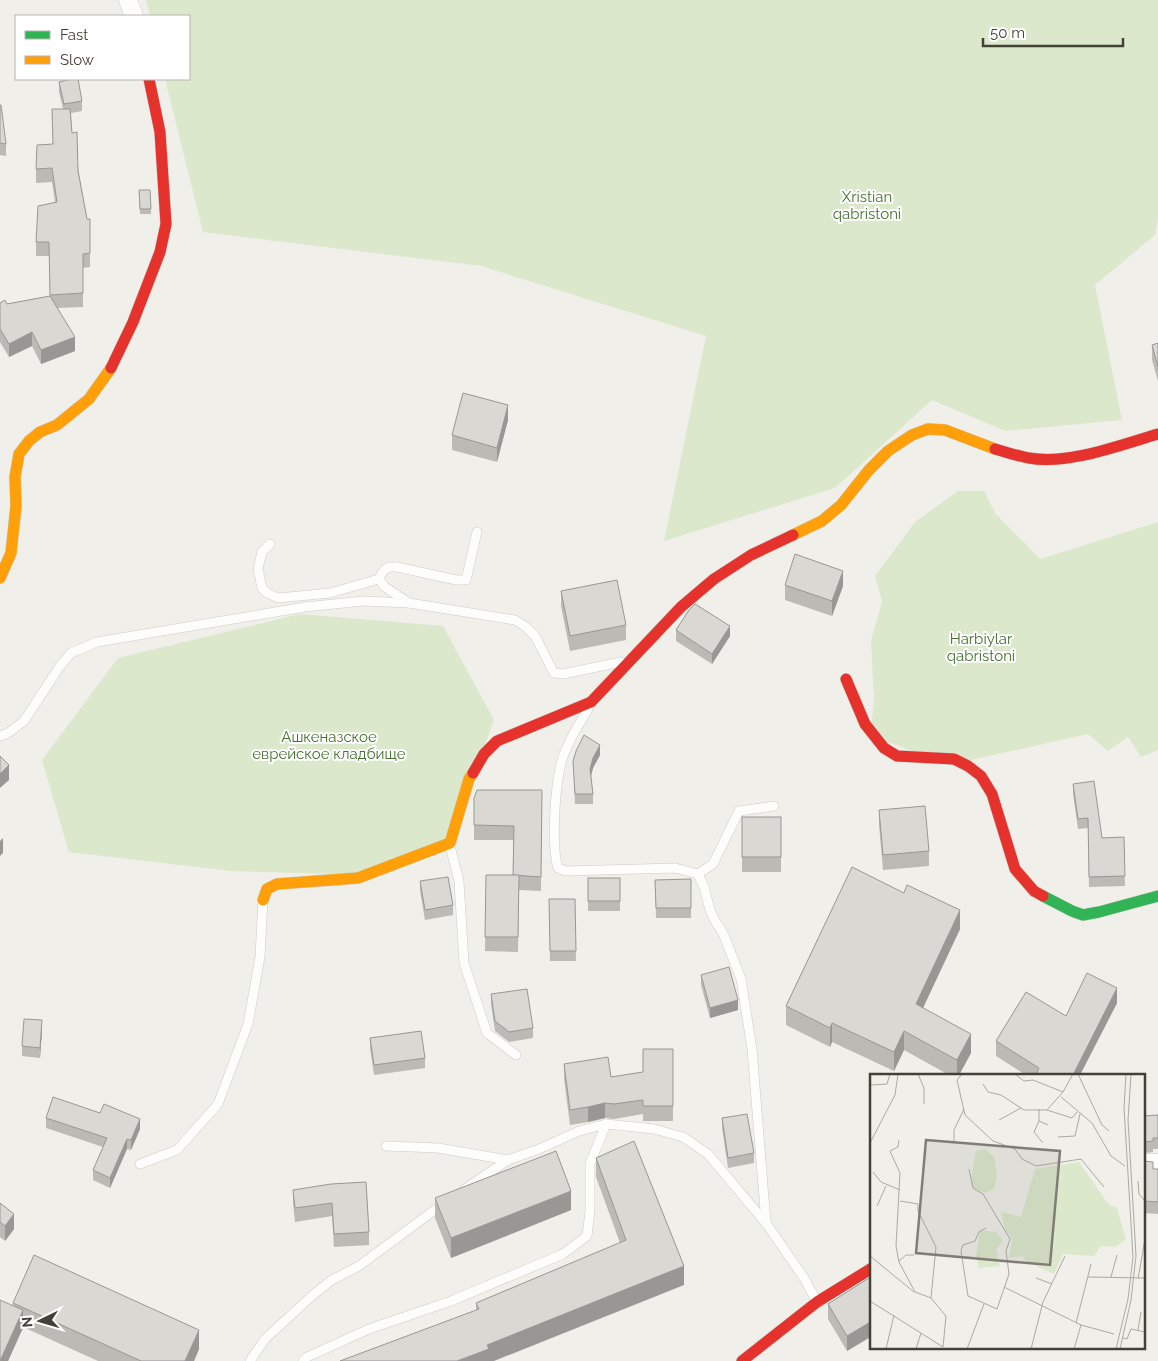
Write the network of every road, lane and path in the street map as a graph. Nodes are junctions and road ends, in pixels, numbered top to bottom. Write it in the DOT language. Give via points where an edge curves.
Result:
graph roads {
  1 [pos="128,0"];
  2 [pos="134,15"];
  3 [pos="149,80"];
  4 [pos="1158,434"];
  5 [pos="477,532"];
  6 [pos="270,544"];
  7 [pos="0,578"];
  8 [pos="379,579"];
  9 [pos="409,604"];
  10 [pos="633,659"];
  11 [pos="846,679"];
  12 [pos="591,702"];
  13 [pos="0,736"];
  14 [pos="774,806"];
  15 [pos="450,843"];
  16 [pos="698,874"];
  17 [pos="1158,896"];
  18 [pos="263,900"];
  19 [pos="516,1055"];
  20 [pos="606,1124"];
  21 [pos="386,1146"];
  22 [pos="508,1160"];
  23 [pos="140,1164"];
  24 [pos="766,1223"];
  25 [pos="870,1269"];
  26 [pos="817,1302"];
  27 [pos="250,1361"];
  28 [pos="303,1361"];
  29 [pos="742,1361"];
  1 -- 2 [label="street"];
  3 -- 7 [label="street" via="160,132 164,185 166,224 160,252 133,322 106,376 89,399 57,425 40,432 19,454 11,553"];
  4 -- 10 [label="street" via="1056,459 1029,458 945,430 928,429 912,435 888,451 841,505 822,521 751,555 714,579 680,607"];
  5 -- 8 [label="lane" via="466,580 397,566 389,566"];
  6 -- 8 [label="lane" via="262,552 258,568 262,588 278,598 330,593"];
  8 -- 9 [label="lane"];
  9 -- 10 [label="lane" via="516,620 535,636 554,673 563,674"];
  9 -- 13 [label="lane" via="362,601 305,607 97,642 71,654 24,721"];
  10 -- 12 [label="street"];
  11 -- 17 [label="street" via="864,724 884,748 897,756 954,759 982,776 992,794 1015,869 1034,891 1083,915"];
  12 -- 15 [label="street" via="497,741 484,754 469,779"];
  12 -- 16 [label="lane" via="562,759 557,780 555,858 558,868 566,871 675,868"];
  14 -- 16 [label="lane" via="739,811 713,864"];
  15 -- 18 [label="street" via="358,878 278,884 267,889"];
  15 -- 19 [label="lane" via="459,881 464,963 487,1033"];
  16 -- 24 [label="lane" via="710,910 723,932 741,979 752,1049"];
  18 -- 23 [label="lane" via="260,957 248,1024 218,1104 177,1150"];
  20 -- 22 [label="lane"];
  20 -- 24 [label="lane" via="654,1129 683,1137 708,1154"];
  20 -- 28 [label="lane" via="590,1164 587,1236 564,1254 450,1301 369,1329"];
  21 -- 22 [label="lane" via="438,1148"];
  22 -- 27 [label="lane" via="359,1266 320,1289 265,1339"];
  24 -- 26 [label="lane"];
  25 -- 26 [label="street"];
  26 -- 29 [label="street"];
}
